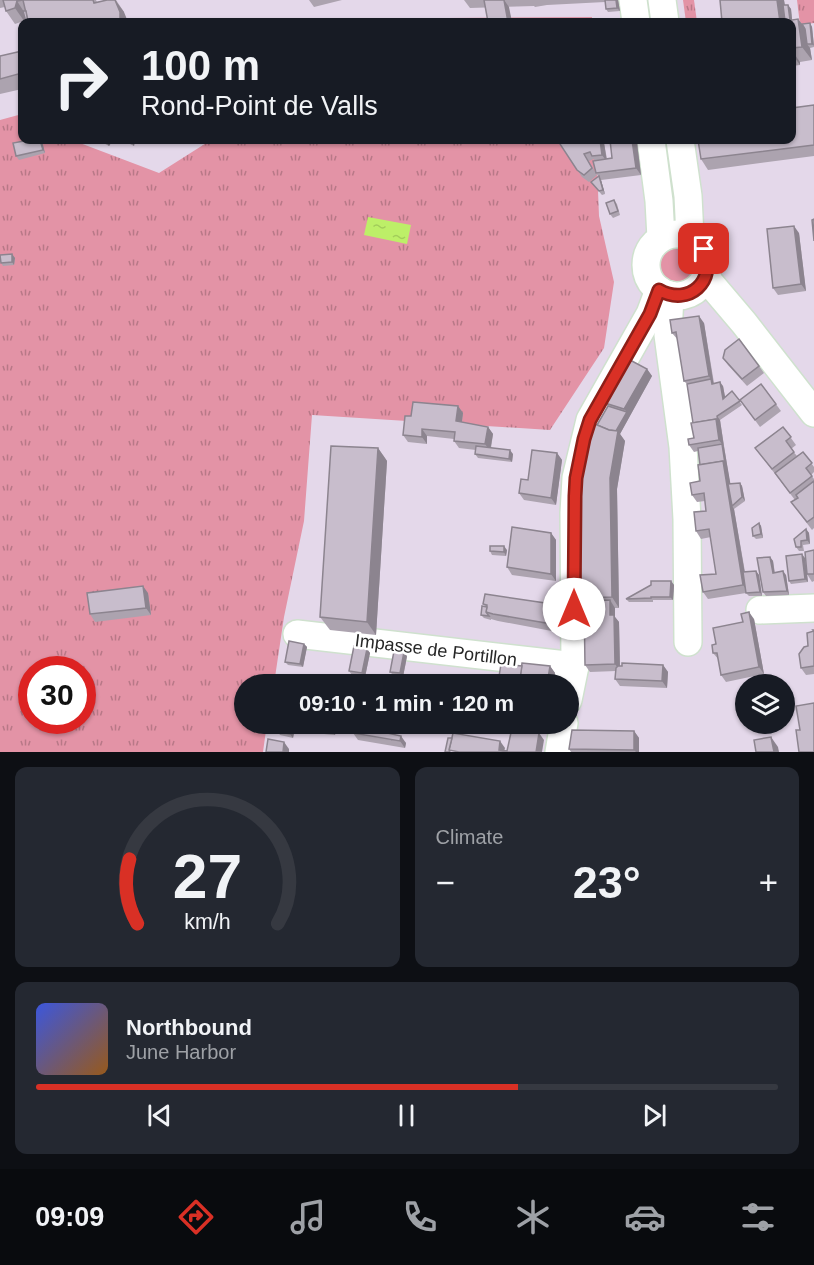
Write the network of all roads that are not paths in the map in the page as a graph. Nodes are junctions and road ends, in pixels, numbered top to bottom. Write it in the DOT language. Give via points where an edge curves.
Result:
graph roads {
  1 [pos="633,0"];
  2 [pos="662,0"];
  3 [pos="635,18"];
  4 [pos="664,18"];
  5 [pos="652,144"];
  6 [pos="680,144"];
  7 [pos="690,237"];
  8 [pos="661,238"];
  9 [pos="705,277"];
  10 [pos="665,293"];
  11 [pos="814,413"];
  12 [pos="814,608"];
  13 [pos="760,610"];
  14 [pos="297,634"];
  15 [pos="688,642"];
  16 [pos="574,666"];
  17 [pos="573,674"];
  18 [pos="562,734"];
  19 [pos="559,752"];
  1 -- 3 [label="street"];
  2 -- 4 [label="street"];
  5 -- 8 [label="street"];
  6 -- 7 [label="street"];
  7 -- 8 [label="street" via="670,234"];
  7 -- 9 [label="street" via="708,258"];
  8 -- 10 [label="street" via="653,245 646,263 652,283"];
  9 -- 10 [label="street" via="695,290 679,296"];
  9 -- 11 [label="street"];
  10 -- 15 [label="street" via="683,447"];
  10 -- 16 [label="street" via="590,420 582,449 574,513"];
  12 -- 13 [label="street"];
  14 -- 16 [label="street, Impasse de Portillon"];
  16 -- 17 [label="street"];
  18 -- 19 [label="street"];
}
